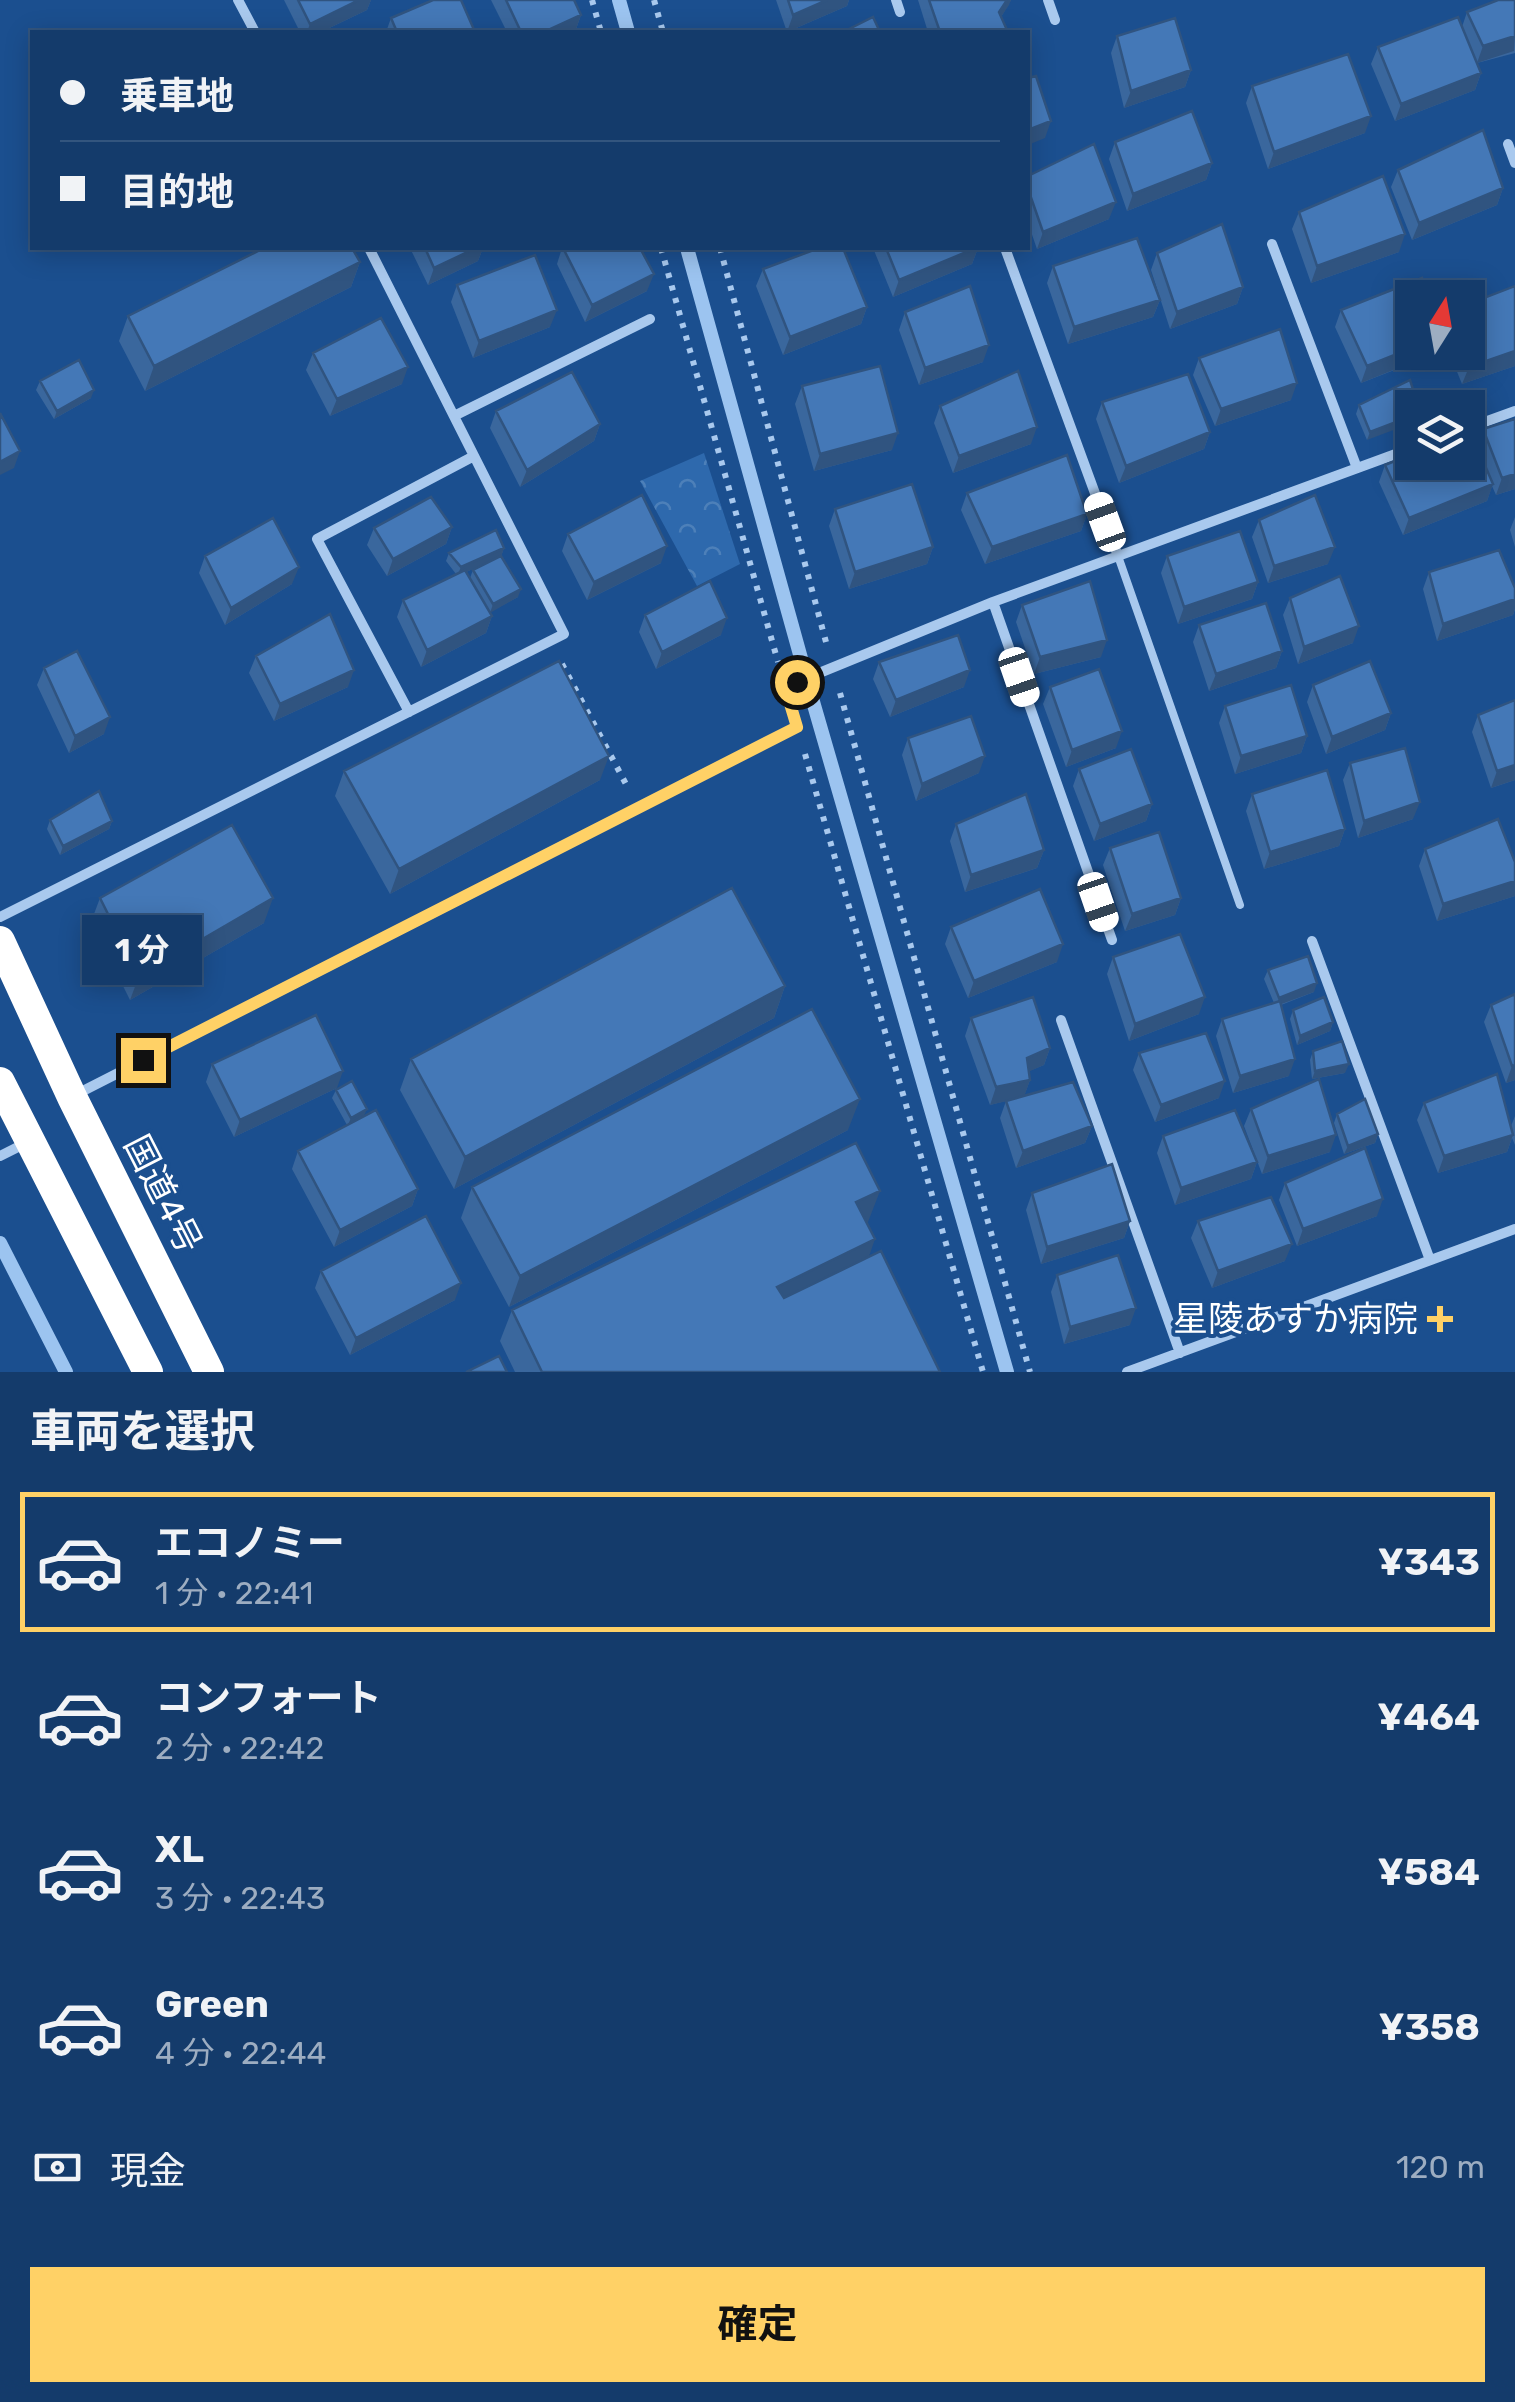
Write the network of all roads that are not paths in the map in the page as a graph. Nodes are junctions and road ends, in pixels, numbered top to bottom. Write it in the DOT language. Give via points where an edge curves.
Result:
graph roads {
  1 [pos="238,0"];
  2 [pos="896,0"];
  3 [pos="1048,0"];
  4 [pos="900,12"];
  5 [pos="1055,20"];
  6 [pos="254,30"];
  7 [pos="1508,144"];
  8 [pos="1515,163"];
  9 [pos="1272,244"];
  10 [pos="369,250"];
  11 [pos="1006,250"];
  12 [pos="650,319"];
  13 [pos="1515,411"];
  14 [pos="454,416"];
  15 [pos="1485,422"];
  16 [pos="1395,454"];
  17 [pos="474,456"];
  18 [pos="1357,468"];
  19 [pos="1118,556"];
  20 [pos="993,602"];
  21 [pos="410,712"];
  22 [pos="1240,905"];
  23 [pos="0,916"];
  24 [pos="1112,940"];
  25 [pos="0,941"];
  26 [pos="1312,941"];
  27 [pos="1061,1020"];
  28 [pos="0,1082"];
  29 [pos="72,1097"];
  30 [pos="28,1142"];
  31 [pos="0,1156"];
  32 [pos="1515,1228"];
  33 [pos="1430,1260"];
  34 [pos="1180,1353"];
  35 [pos="148,1372"];
  36 [pos="210,1372"];
  37 [pos="1128,1372"];
  1 -- 6 [label="street"];
  2 -- 4 [label="street"];
  3 -- 5 [label="street"];
  7 -- 8 [label="street"];
  9 -- 18 [label="street"];
  10 -- 14 [label="street"];
  11 -- 19 [label="street"];
  12 -- 14 [label="street"];
  13 -- 15 [label="street"];
  14 -- 17 [label="street"];
  16 -- 18 [label="street"];
  17 -- 21 [label="street" via="564,634"];
  17 -- 21 [label="street" via="318,539"];
  18 -- 19 [label="street"];
  19 -- 20 [label="street"];
  19 -- 22 [label="lane"];
  20 -- 24 [label="street"];
  20 -- 29 [label="street" via="785,687 797,727"];
  21 -- 23 [label="street"];
  25 -- 29 [label="highway, 国道4号"];
  26 -- 33 [label="street"];
  27 -- 34 [label="street"];
  28 -- 30 [label="highway"];
  29 -- 36 [label="highway, 国道4号"];
  30 -- 31 [label="street"];
  30 -- 35 [label="highway"];
  32 -- 33 [label="street"];
  33 -- 34 [label="street"];
  34 -- 37 [label="street"];
}
